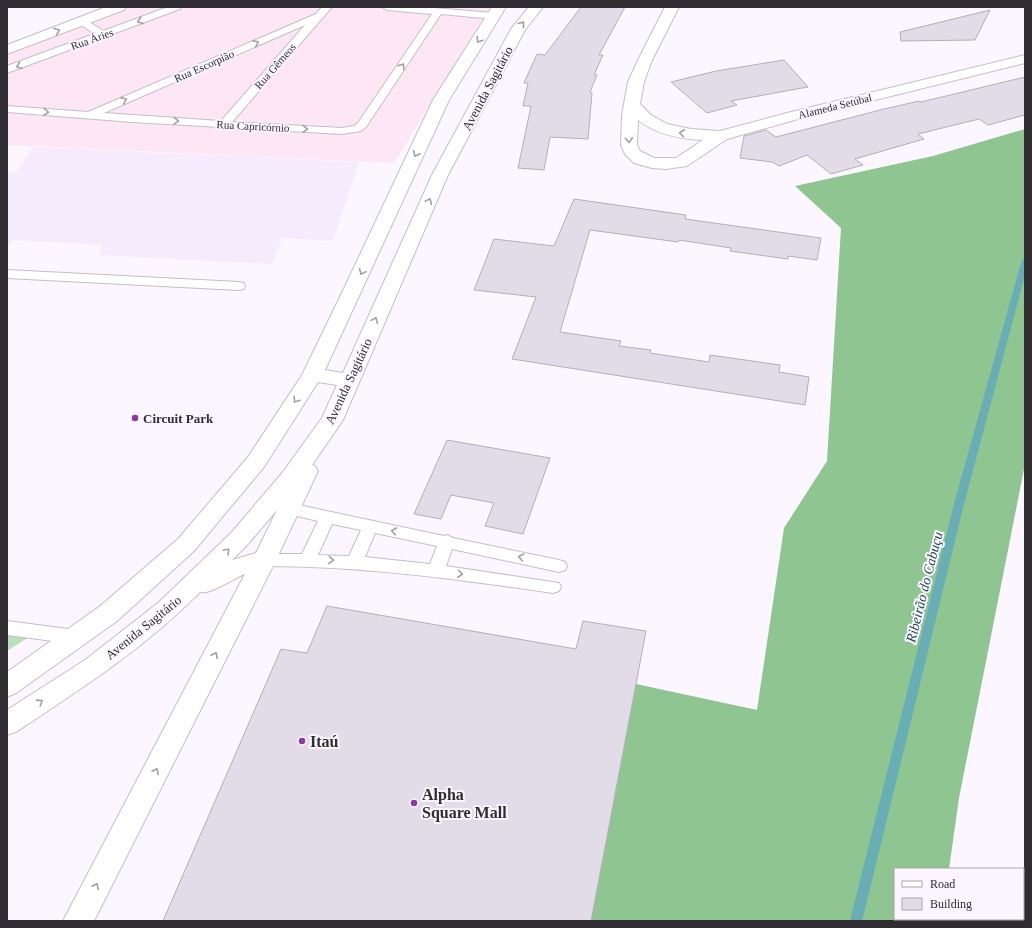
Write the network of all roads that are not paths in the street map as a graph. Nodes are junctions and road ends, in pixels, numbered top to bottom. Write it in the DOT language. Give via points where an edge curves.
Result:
graph roads {
  1 [pos="119,7"];
  2 [pos="177,7"];
  3 [pos="327,7"];
  4 [pos="387,7"];
  5 [pos="536,7"];
  6 [pos="674,8"];
  7 [pos="438,12"];
  8 [pos="496,12"];
  9 [pos="84,14"];
  10 [pos="319,16"];
  11 [pos="14,33"];
  12 [pos="102,35"];
  13 [pos="7,50"];
  14 [pos="1025,59"];
  15 [pos="7,70"];
  16 [pos="632,105"];
  17 [pos="7,109"];
  18 [pos="88,116"];
  19 [pos="224,124"];
  20 [pos="721,136"];
  21 [pos="7,274"];
  22 [pos="239,286"];
  23 [pos="312,375"];
  24 [pos="348,380"];
  25 [pos="332,420"];
  26 [pos="289,509"];
  27 [pos="327,517"];
  28 [pos="370,526"];
  29 [pos="447,541"];
  30 [pos="308,559"];
  31 [pos="264,560"];
  32 [pos="355,562"];
  33 [pos="559,566"];
  34 [pos="436,570"];
  35 [pos="553,587"];
  36 [pos="168,610"];
  37 [pos="7,628"];
  38 [pos="76,637"];
  39 [pos="7,686"];
  40 [pos="7,724"];
  41 [pos="78,921"];
  1 -- 9 [label="street"];
  2 -- 12 [label="lane, Rua Áries, one-way"];
  3 -- 10 [label="lane, Rua Gêmeos"];
  4 -- 7 [label="lane"];
  24 -- 5 [label="street, Avenida Sagitário, one-way" via="440,175 518,29"];
  6 -- 16 [label="street" via="636,82"];
  7 -- 8 [label="lane"];
  19 -- 7 [label="lane, Rua Capricórnio, one-way" via="342,131 357,129"];
  8 -- 23 [label="street, one-way" via="441,100"];
  9 -- 11 [label="street"];
  9 -- 12 [label="lane"];
  13 -- 9 [label="street, one-way"];
  18 -- 10 [label="lane, Rua Escorpião, one-way"];
  10 -- 19 [label="lane, Rua Gêmeos"];
  12 -- 15 [label="lane, Rua Áries, one-way"];
  14 -- 20 [label="street, Alameda Setúbal"];
  20 -- 16 [label="street, one-way" via="674,132 657,126"];
  16 -- 20 [label="street, Alameda Setúbal, one-way" via="629,145 633,154 640,159 652,163 681,162"];
  17 -- 18 [label="lane, Rua Capricórnio, one-way"];
  18 -- 19 [label="lane, Rua Capricórnio, one-way"];
  21 -- 22 [label="lane"];
  23 -- 24 [label="street"];
  23 -- 38 [label="street, one-way" via="256,462 186,545 108,614"];
  24 -- 25 [label="street, Avenida Sagitário"];
  25 -- 26 [label="street"];
  36 -- 25 [label="street, Avenida Sagitário, one-way" via="240,538 291,478"];
  26 -- 27 [label="lane"];
  26 -- 31 [label="street"];
  27 -- 28 [label="lane"];
  27 -- 30 [label="lane"];
  29 -- 28 [label="lane, one-way"];
  28 -- 32 [label="lane"];
  33 -- 29 [label="lane, one-way"];
  29 -- 34 [label="lane"];
  30 -- 31 [label="lane"];
  30 -- 32 [label="lane, one-way"];
  31 -- 36 [label="street" via="238,566 212,578"];
  41 -- 31 [label="street, one-way"];
  32 -- 34 [label="lane"];
  34 -- 35 [label="lane, one-way"];
  40 -- 36 [label="street, Avenida Sagitário, one-way" via="94,667"];
  37 -- 38 [label="lane"];
  38 -- 39 [label="street"];
}
